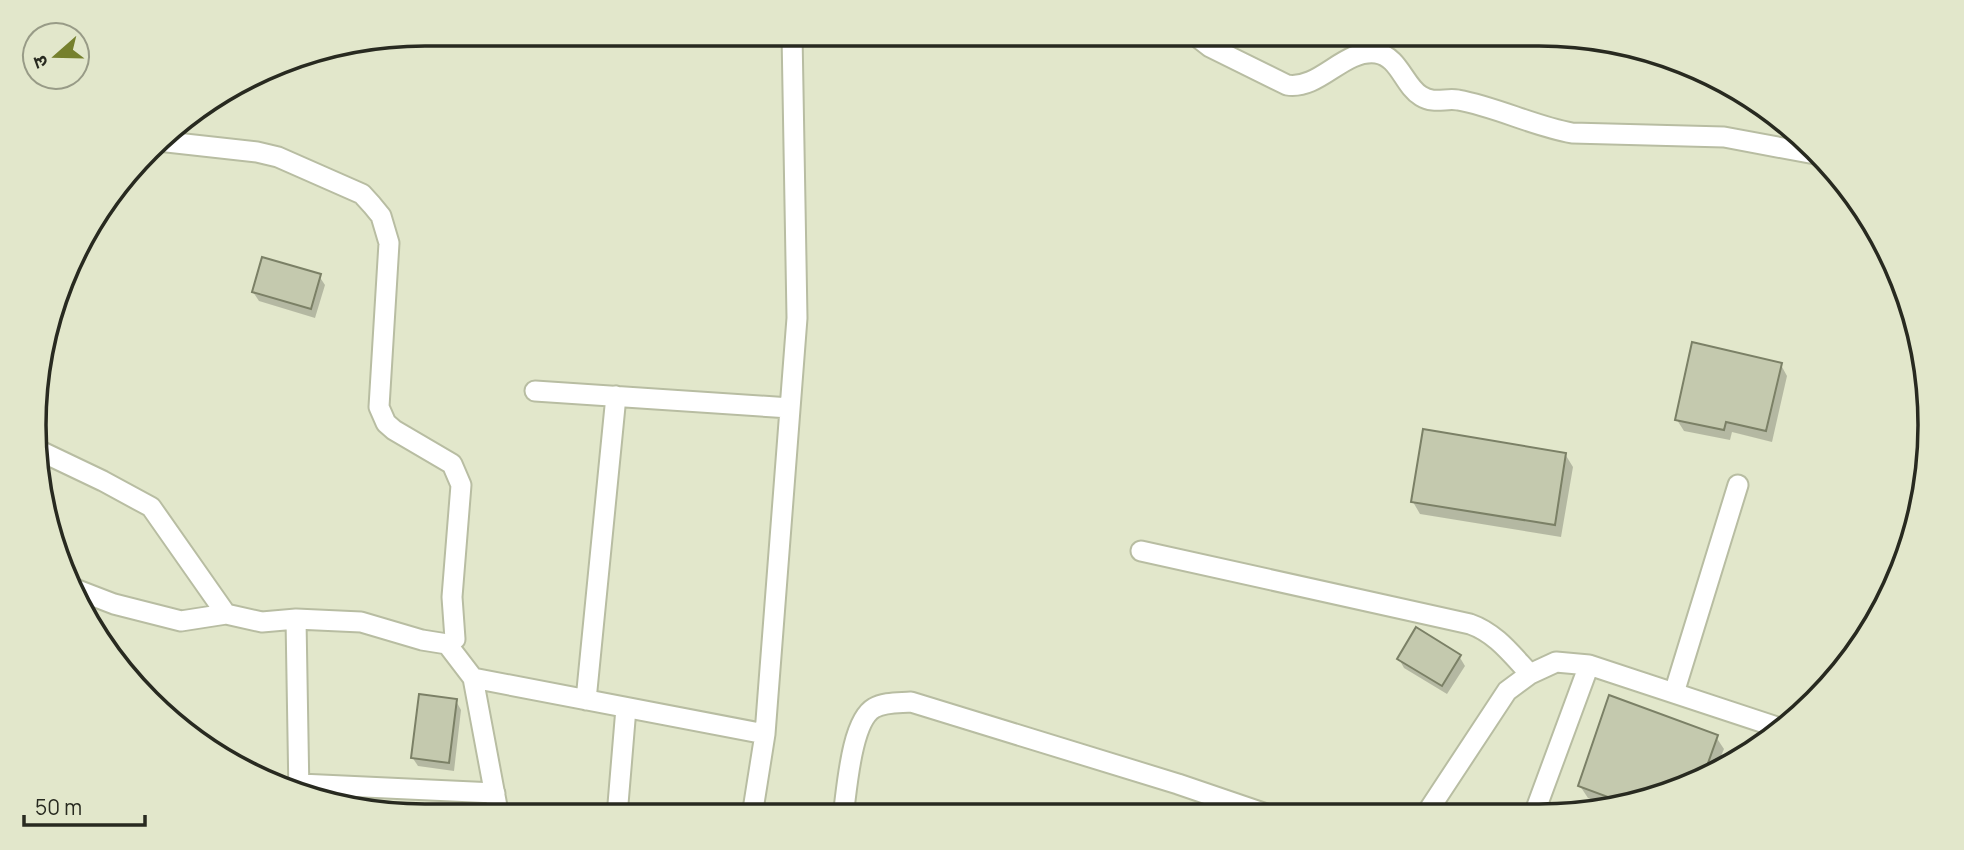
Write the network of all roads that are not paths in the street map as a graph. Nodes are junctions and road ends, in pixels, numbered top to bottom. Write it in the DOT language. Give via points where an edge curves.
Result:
graph roads {
  1 [pos="792,46"];
  2 [pos="1209,46"];
  3 [pos="172,142"];
  4 [pos="1801,151"];
  5 [pos="535,391"];
  6 [pos="616,396"];
  7 [pos="790,408"];
  8 [pos="47,454"];
  9 [pos="1738,485"];
  10 [pos="1140,551"];
  11 [pos="85,593"];
  12 [pos="226,614"];
  13 [pos="296,619"];
  14 [pos="447,644"];
  15 [pos="1589,664"];
  16 [pos="1530,674"];
  17 [pos="473,678"];
  18 [pos="1674,693"];
  19 [pos="586,700"];
  20 [pos="626,708"];
  21 [pos="1771,725"];
  22 [pos="765,734"];
  23 [pos="299,783"];
  24 [pos="322,790"];
  25 [pos="495,793"];
  26 [pos="497,804"];
  27 [pos="618,804"];
  28 [pos="754,804"];
  29 [pos="845,804"];
  30 [pos="1238,804"];
  31 [pos="1433,804"];
  32 [pos="1538,804"];
  1 -- 7 [label="street" via="797,318"];
  2 -- 4 [label="street" via="1296,87 1360,54 1377,53 1386,56 1419,95 1429,100 1455,99 1553,130 1724,137"];
  3 -- 14 [label="street" via="278,158 362,194 381,216 389,243 379,407 394,430 452,464 461,485 452,597 455,639"];
  5 -- 6 [label="street"];
  6 -- 7 [label="street"];
  6 -- 19 [label="street"];
  7 -- 22 [label="street"];
  8 -- 12 [label="street" via="151,507"];
  9 -- 18 [label="street"];
  10 -- 16 [label="street" via="1470,624 1495,636"];
  11 -- 12 [label="street" via="181,621"];
  12 -- 13 [label="street" via="262,622"];
  13 -- 14 [label="street" via="361,622"];
  13 -- 23 [label="street"];
  14 -- 17 [label="street"];
  15 -- 16 [label="street" via="1556,662"];
  15 -- 18 [label="street"];
  15 -- 32 [label="street"];
  16 -- 31 [label="street" via="1507,691"];
  17 -- 19 [label="street"];
  17 -- 25 [label="street"];
  18 -- 21 [label="street"];
  19 -- 20 [label="street"];
  20 -- 22 [label="street"];
  20 -- 27 [label="street"];
  22 -- 28 [label="street"];
  24 -- 25 [label="street"];
  25 -- 26 [label="street"];
  29 -- 30 [label="street" via="864,716 875,707 911,702"];
}
